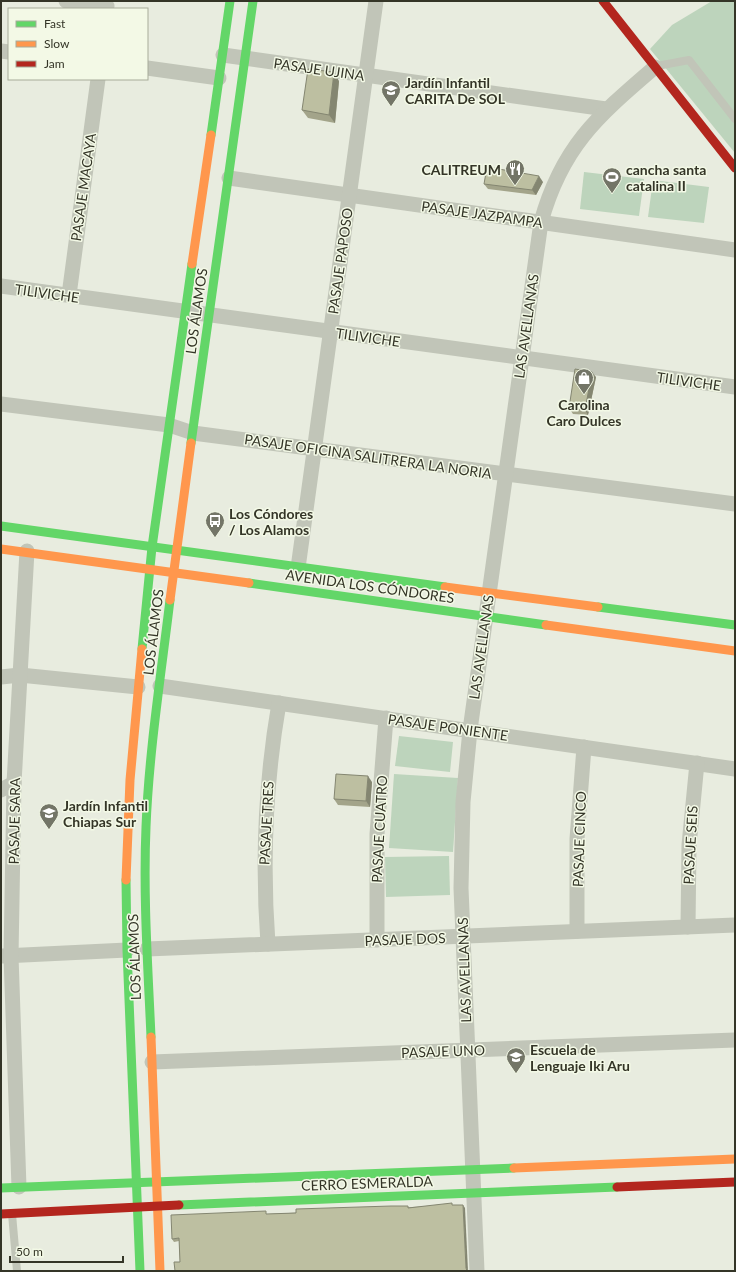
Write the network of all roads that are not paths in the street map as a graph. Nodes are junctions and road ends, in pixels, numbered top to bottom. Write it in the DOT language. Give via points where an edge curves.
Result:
graph roads {
  1 [pos="66,1"];
  2 [pos="230,1"];
  3 [pos="253,1"];
  4 [pos="376,1"];
  5 [pos="602,1"];
  6 [pos="107,6"];
  7 [pos="223,56"];
  8 [pos="245,59"];
  9 [pos="655,67"];
  10 [pos="148,68"];
  11 [pos="366,76"];
  12 [pos="219,78"];
  13 [pos="98,80"];
  14 [pos="606,109"];
  15 [pos="735,119"];
  16 [pos="735,168"];
  17 [pos="229,178"];
  18 [pos="349,195"];
  19 [pos="541,222"];
  20 [pos="735,250"];
  21 [pos="1,286"];
  22 [pos="69,296"];
  23 [pos="186,312"];
  24 [pos="210,315"];
  25 [pos="330,332"];
  26 [pos="522,358"];
  27 [pos="735,387"];
  28 [pos="1,404"];
  29 [pos="170,425"];
  30 [pos="193,433"];
  31 [pos="314,449"];
  32 [pos="506,474"];
  33 [pos="735,504"];
  34 [pos="1,526"];
  35 [pos="152,547"];
  36 [pos="1,549"];
  37 [pos="176,550"];
  38 [pos="27,551"];
  39 [pos="298,568"];
  40 [pos="149,569"];
  41 [pos="174,572"];
  42 [pos="489,593"];
  43 [pos="486,616"];
  44 [pos="735,625"];
  45 [pos="735,651"];
  46 [pos="20,675"];
  47 [pos="1,677"];
  48 [pos="160,686"];
  49 [pos="138,687"];
  50 [pos="279,703"];
  51 [pos="386,718"];
  52 [pos="470,730"];
  53 [pos="584,747"];
  54 [pos="697,763"];
  55 [pos="735,769"];
  56 [pos="8,786"];
  57 [pos="735,925"];
  58 [pos="688,926"];
  59 [pos="578,931"];
  60 [pos="463,936"];
  61 [pos="377,940"];
  62 [pos="268,944"];
  63 [pos="147,949"];
  64 [pos="127,950"];
  65 [pos="6,956"];
  66 [pos="735,1040"];
  67 [pos="468,1050"];
  68 [pos="152,1062"];
  69 [pos="8,1068"];
  70 [pos="735,1159"];
  71 [pos="473,1169"];
  72 [pos="156,1182"];
  73 [pos="735,1182"];
  74 [pos="136,1183"];
  75 [pos="20,1187"];
  76 [pos="1,1188"];
  77 [pos="73,1192"];
  78 [pos="474,1192"];
  79 [pos="43,1193"];
  80 [pos="157,1206"];
  81 [pos="138,1207"];
  82 [pos="75,1211"];
  83 [pos="44,1212"];
  84 [pos="1,1214"];
  85 [pos="12,1214"];
  86 [pos="17,1271"];
  87 [pos="140,1271"];
  88 [pos="160,1271"];
  89 [pos="477,1271"];
  1 -- 6 [label="street"];
  2 -- 7 [label="street, LOS ÁLAMOS"];
  3 -- 8 [label="street, LOS ÁLAMOS"];
  4 -- 11 [label="street, PASAJE PAPOSO"];
  5 -- 9 [label="street"];
  7 -- 8 [label="street, PASAJE UJINA"];
  7 -- 12 [label="street, LOS ÁLAMOS"];
  8 -- 11 [label="street, PASAJE UJINA"];
  8 -- 17 [label="street, LOS ÁLAMOS"];
  9 -- 14 [label="street, LAS AVELLANAS"];
  9 -- 15 [label="lane" via="688,60"];
  9 -- 16 [label="street"];
  10 -- 12 [label="street"];
  11 -- 14 [label="street, PASAJE UJINA"];
  11 -- 18 [label="street, PASAJE PAPOSO"];
  12 -- 23 [label="street, LOS ÁLAMOS"];
  13 -- 22 [label="street, PASAJE MACAYA"];
  14 -- 19 [label="street, LAS AVELLANAS" via="590,126 563,164"];
  17 -- 18 [label="street, PASAJE JAZPAMPA"];
  17 -- 24 [label="street, LOS ÁLAMOS"];
  18 -- 19 [label="street, PASAJE JAZPAMPA"];
  18 -- 25 [label="street, PASAJE PAPOSO"];
  19 -- 20 [label="street, PASAJE JAZPAMPA"];
  19 -- 26 [label="street, LAS AVELLANAS"];
  21 -- 22 [label="street, TILIVICHE"];
  22 -- 23 [label="street, TILIVICHE"];
  23 -- 24 [label="street, TILIVICHE"];
  23 -- 29 [label="street, LOS ÁLAMOS"];
  24 -- 25 [label="street, TILIVICHE"];
  24 -- 30 [label="street, LOS ÁLAMOS"];
  25 -- 26 [label="street, TILIVICHE"];
  25 -- 31 [label="street, PASAJE PAPOSO"];
  26 -- 27 [label="street, TILIVICHE"];
  26 -- 32 [label="street, LAS AVELLANAS"];
  28 -- 29 [label="street, PASAJE OFICINA SALITRERA LA NORIA"];
  29 -- 30 [label="street, PASAJE OFICINA SALITRERA LA NORIA"];
  29 -- 35 [label="street, LOS ÁLAMOS"];
  30 -- 31 [label="street, PASAJE OFICINA SALITRERA LA NORIA"];
  30 -- 37 [label="street, LOS ÁLAMOS"];
  31 -- 32 [label="street, PASAJE OFICINA SALITRERA LA NORIA"];
  31 -- 39 [label="street, PASAJE PAPOSO"];
  32 -- 33 [label="street, PASAJE OFICINA SALITRERA LA NORIA"];
  32 -- 42 [label="street, LAS AVELLANAS"];
  34 -- 35 [label="street, AVENIDA LOS CÓNDORES"];
  35 -- 37 [label="street, AVENIDA LOS CÓNDORES"];
  35 -- 40 [label="street, LOS ÁLAMOS"];
  36 -- 38 [label="street, AVENIDA LOS CÓNDORES"];
  37 -- 39 [label="street, AVENIDA LOS CÓNDORES"];
  37 -- 41 [label="street, LOS ÁLAMOS"];
  38 -- 40 [label="street, AVENIDA LOS CÓNDORES"];
  38 -- 46 [label="street, PASAJE SARA"];
  39 -- 42 [label="street, AVENIDA LOS CÓNDORES"];
  40 -- 41 [label="street, AVENIDA LOS CÓNDORES"];
  40 -- 49 [label="street, LOS ÁLAMOS"];
  41 -- 43 [label="street, AVENIDA LOS CÓNDORES"];
  41 -- 48 [label="street, LOS ÁLAMOS"];
  42 -- 43 [label="street, LAS AVELLANAS"];
  42 -- 44 [label="street, AVENIDA LOS CÓNDORES"];
  43 -- 45 [label="street, AVENIDA LOS CÓNDORES"];
  43 -- 52 [label="street, LAS AVELLANAS"];
  46 -- 47 [label="street"];
  46 -- 49 [label="street"];
  46 -- 56 [label="street, PASAJE SARA"];
  48 -- 50 [label="street, PASAJE PONIENTE"];
  48 -- 63 [label="street, LOS ÁLAMOS" via="146,827"];
  49 -- 64 [label="street, LOS ÁLAMOS" via="128,826"];
  50 -- 51 [label="street, PASAJE PONIENTE"];
  50 -- 62 [label="street, PASAJE TRES" via="272,744 264,828"];
  51 -- 52 [label="street, PASAJE PONIENTE"];
  51 -- 61 [label="street, PASAJE CUATRO" via="377,834"];
  52 -- 53 [label="street, PASAJE PONIENTE"];
  52 -- 60 [label="street, LAS AVELLANAS" via="461,838"];
  53 -- 54 [label="street, PASAJE PONIENTE"];
  53 -- 59 [label="street, PASAJE CINCO" via="577,839"];
  54 -- 55 [label="street, PASAJE PONIENTE"];
  54 -- 58 [label="street, PASAJE SEIS" via="689,845"];
  56 -- 65 [label="street, PASAJE SARA"];
  57 -- 58 [label="street, PASAJE DOS"];
  58 -- 59 [label="street, PASAJE DOS"];
  59 -- 60 [label="street, PASAJE DOS"];
  60 -- 61 [label="street, PASAJE DOS"];
  60 -- 67 [label="street, LAS AVELLANAS"];
  61 -- 62 [label="street, PASAJE DOS"];
  62 -- 63 [label="street, PASAJE DOS"];
  63 -- 68 [label="street, LOS ÁLAMOS"];
  64 -- 65 [label="street"];
  64 -- 74 [label="street, LOS ÁLAMOS"];
  65 -- 69 [label="street, PASAJE SARA"];
  66 -- 67 [label="street, PASAJE UNO"];
  67 -- 68 [label="street, PASAJE UNO"];
  67 -- 71 [label="street, LAS AVELLANAS"];
  68 -- 72 [label="street, LOS ÁLAMOS"];
  69 -- 75 [label="street, PASAJE SARA"];
  70 -- 71 [label="street, CERRO ESMERALDA"];
  71 -- 72 [label="street, CERRO ESMERALDA"];
  71 -- 78 [label="street, LAS AVELLANAS"];
  72 -- 74 [label="street, CERRO ESMERALDA"];
  72 -- 80 [label="street, LOS ÁLAMOS"];
  73 -- 78 [label="street, CERRO ESMERALDA"];
  74 -- 77 [label="street, CERRO ESMERALDA"];
  74 -- 81 [label="street, LOS ÁLAMOS"];
  75 -- 76 [label="street, CERRO ESMERALDA"];
  75 -- 79 [label="street, CERRO ESMERALDA"];
  77 -- 79 [label="street, CERRO ESMERALDA"];
  77 -- 82 [label="street"];
  78 -- 80 [label="street, CERRO ESMERALDA"];
  78 -- 89 [label="street, LAS AVELLANAS"];
  79 -- 83 [label="street"];
  80 -- 81 [label="street, CERRO ESMERALDA"];
  80 -- 88 [label="street, LOS ÁLAMOS"];
  81 -- 82 [label="street, CERRO ESMERALDA"];
  81 -- 87 [label="street, LOS ÁLAMOS"];
  82 -- 83 [label="street, CERRO ESMERALDA"];
  83 -- 85 [label="street, CERRO ESMERALDA"];
  84 -- 85 [label="street, CERRO ESMERALDA"];
  85 -- 86 [label="lane"];
}
